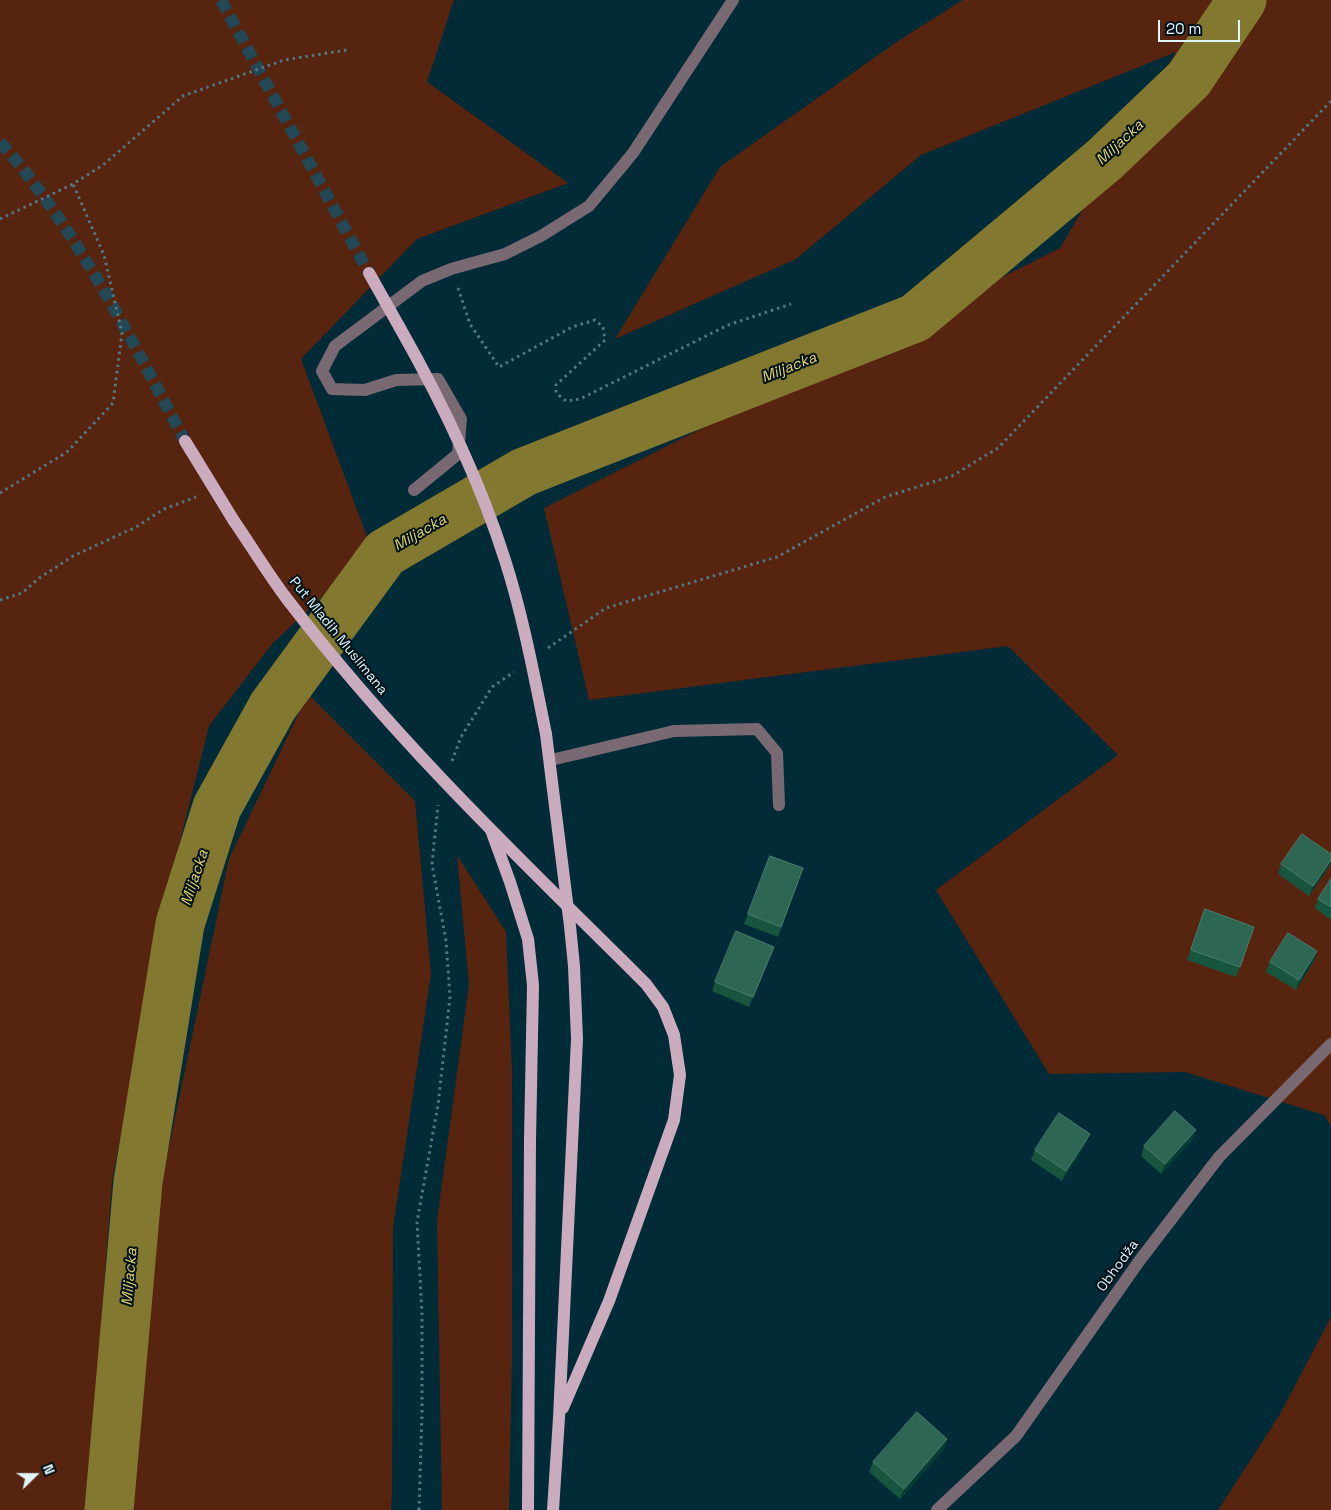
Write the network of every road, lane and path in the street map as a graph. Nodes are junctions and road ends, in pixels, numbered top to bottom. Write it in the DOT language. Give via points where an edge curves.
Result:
graph roads {
  1 [pos="733,0"];
  2 [pos="347,50"];
  3 [pos="73,184"];
  4 [pos="0,219"];
  5 [pos="451,268"];
  6 [pos="368,273"];
  7 [pos="791,304"];
  8 [pos="388,307"];
  9 [pos="185,441"];
  10 [pos="215,490"];
  11 [pos="414,490"];
  12 [pos="0,493"];
  13 [pos="0,600"];
  14 [pos="551,760"];
  15 [pos="779,805"];
  16 [pos="491,830"];
  17 [pos="1331,1044"];
  18 [pos="559,1418"];
  19 [pos="528,1510"];
  20 [pos="553,1510"];
  21 [pos="937,1510"];
  1 -- 5 [label="street" via="633,153 589,206 505,254"];
  2 -- 3 [label="path" via="284,60 183,96 102,165"];
  3 -- 4 [label="path"];
  3 -- 12 [label="path" via="104,255 122,332 113,403 66,452"];
  5 -- 7 [label="path" via="470,324 499,367 572,326 594,320 603,327 605,340 556,385 556,393 566,400 580,399 728,325"];
  5 -- 8 [label="street" via="422,281"];
  6 -- 8 [label="main road"];
  8 -- 11 [label="street" via="335,346 322,371 332,389 365,390 396,380 438,379 462,418 458,454"];
  8 -- 14 [label="main road, bridge" via="456,433 489,514 520,613"];
  9 -- 10 [label="main road, Put Mladih Muslimana"];
  10 -- 13 [label="path" via="164,509 136,527 73,556 22,593"];
  10 -- 16 [label="main road, Put Mladih Muslimana, bridge" via="286,598 354,683"];
  14 -- 15 [label="street" via="674,731 757,729 777,753"];
  14 -- 18 [label="main road" via="571,936 577,1039"];
  16 -- 18 [label="main road, Put Mladih Muslimana, bridge" via="646,984 663,1007 674,1035 680,1075 674,1120 609,1302"];
  16 -- 19 [label="main road" via="528,939 533,985"];
  17 -- 21 [label="street, Obhodža" via="1219,1157 1140,1260 1016,1436"];
  18 -- 20 [label="main road"];
}
